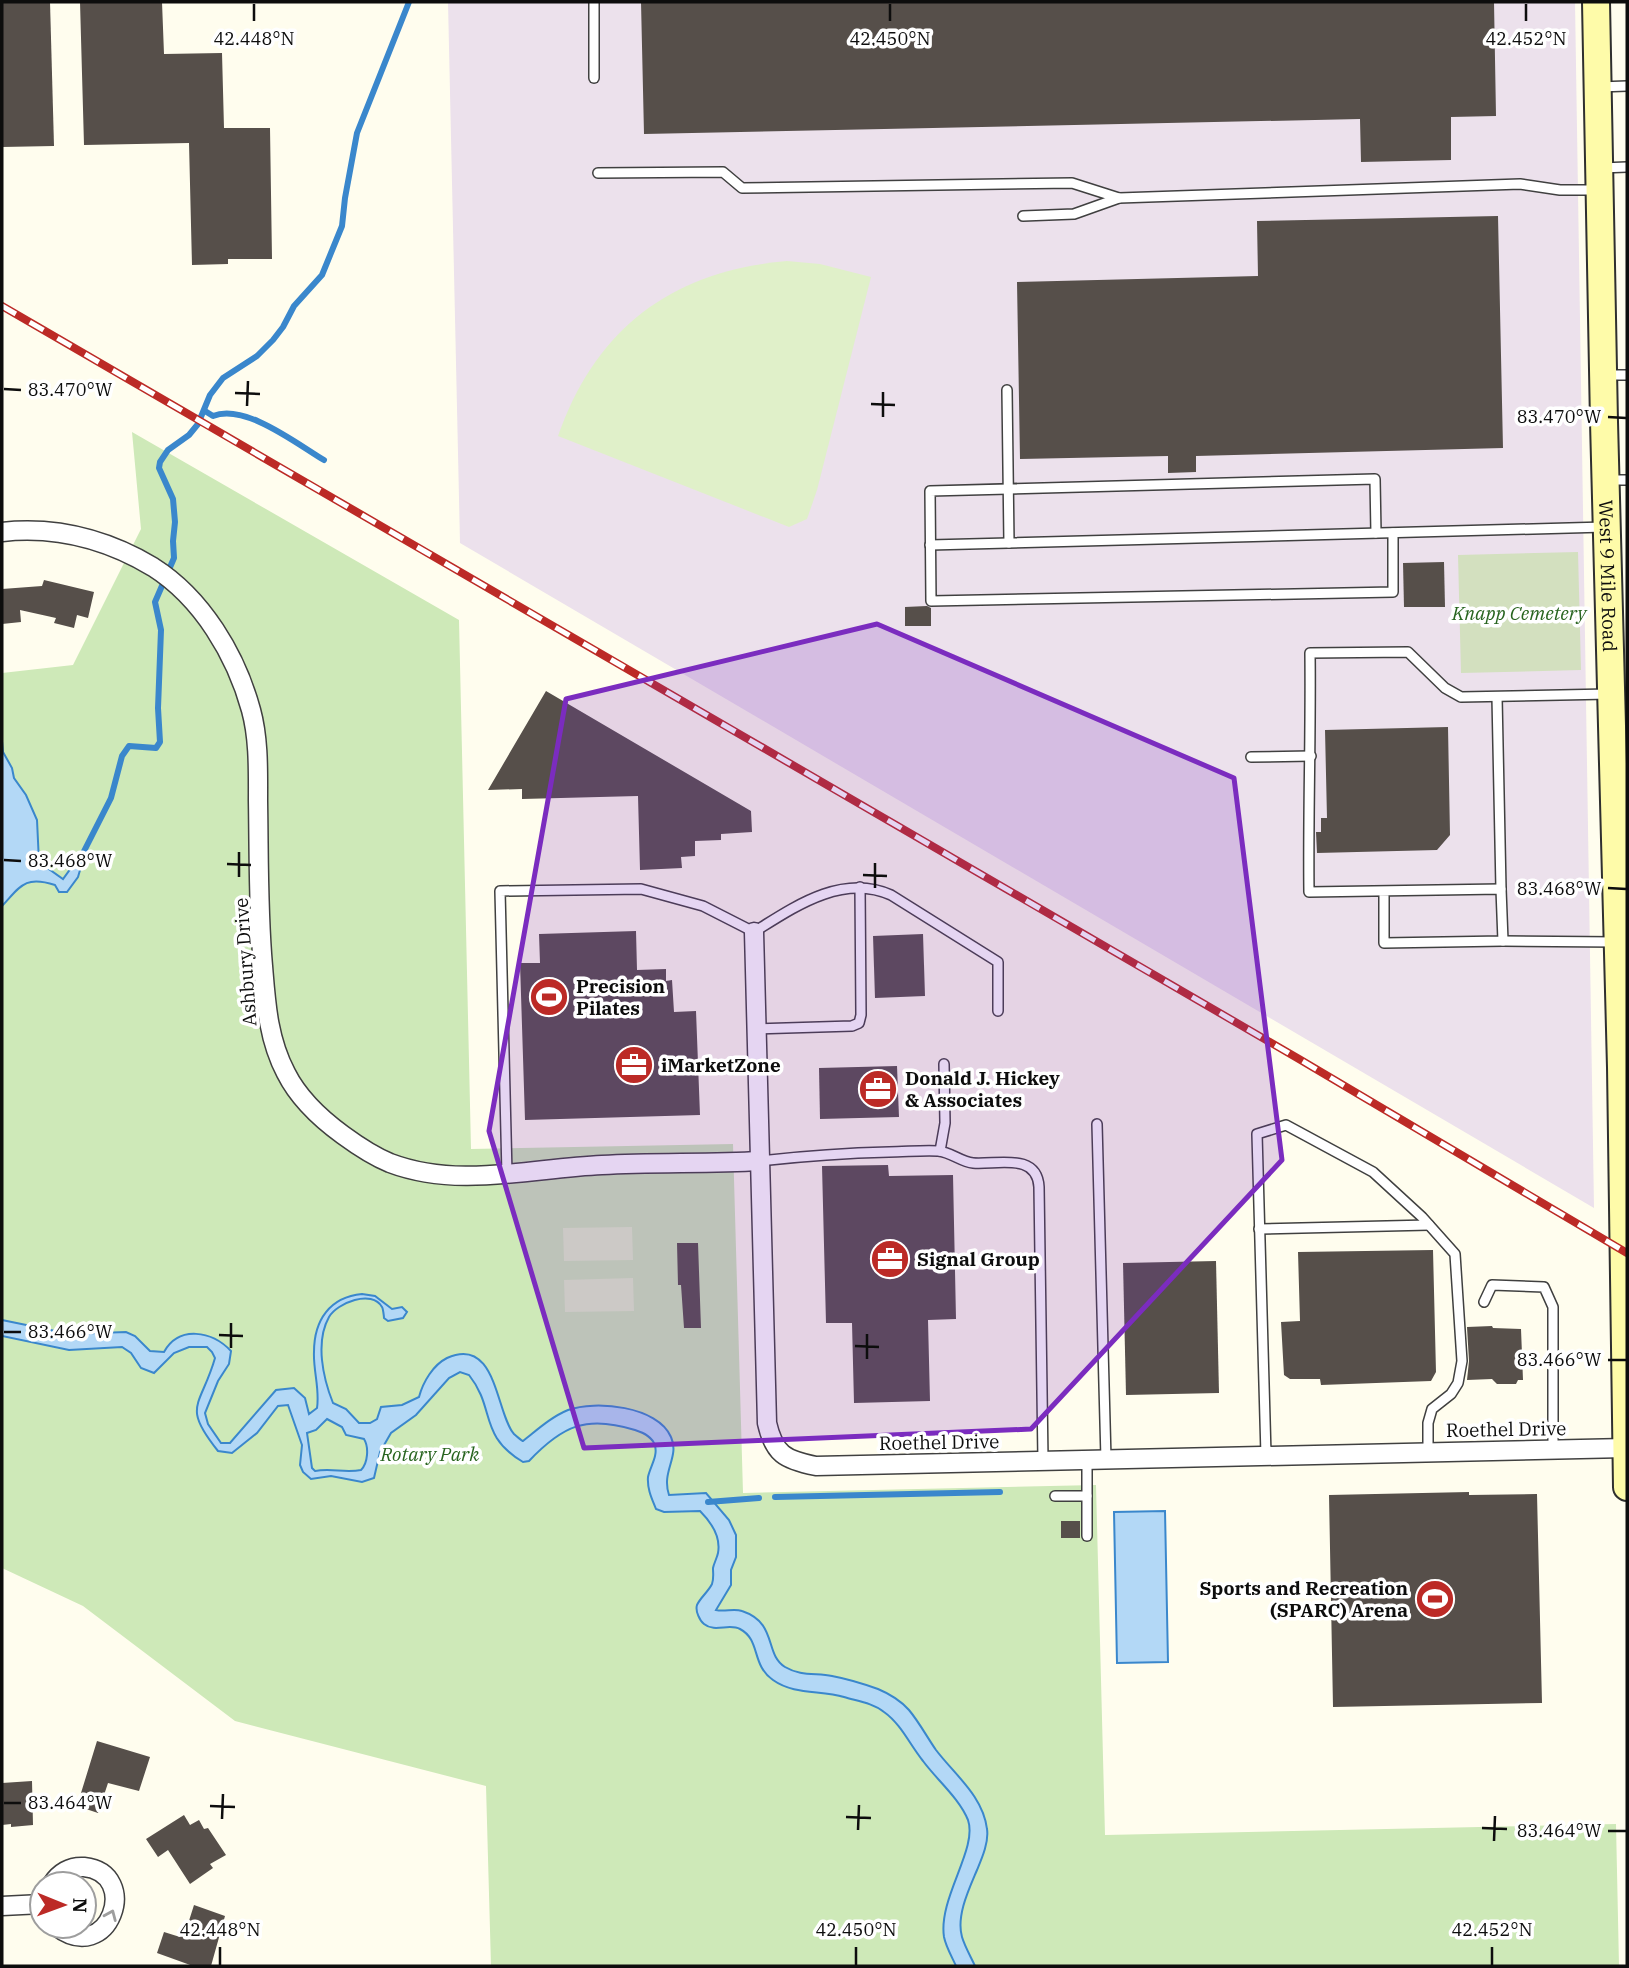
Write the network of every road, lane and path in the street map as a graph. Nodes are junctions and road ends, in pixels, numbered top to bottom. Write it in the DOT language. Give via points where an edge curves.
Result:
graph roads {
  1 [pos="594,2"];
  2 [pos="1596,2"];
  3 [pos="594,78"];
  4 [pos="1627,86"];
  5 [pos="1597,87"];
  6 [pos="1627,167"];
  7 [pos="598,173"];
  8 [pos="1599,179"];
  9 [pos="1119,198"];
  10 [pos="1023,216"];
  11 [pos="1615,375"];
  12 [pos="1007,390"];
  13 [pos="1616,480"];
  14 [pos="1008,489"];
  15 [pos="1606,527"];
  16 [pos="2,532"];
  17 [pos="1376,533"];
  18 [pos="1393,533"];
  19 [pos="1009,544"];
  20 [pos="930,545"];
  21 [pos="1611,694"];
  22 [pos="1497,697"];
  23 [pos="1311,756"];
  24 [pos="1251,757"];
  25 [pos="860,887"];
  26 [pos="1501,889"];
  27 [pos="1384,892"];
  28 [pos="754,932"];
  29 [pos="1503,941"];
  30 [pos="1621,947"];
  31 [pos="998,1011"];
  32 [pos="757,1029"];
  33 [pos="944,1064"];
  34 [pos="1097,1124"];
  35 [pos="940,1151"];
  36 [pos="760,1161"];
  37 [pos="507,1174"];
  38 [pos="1429,1225"];
  39 [pos="1259,1229"];
  40 [pos="1484,1301"];
  41 [pos="1626,1448"];
  42 [pos="1553,1450"];
  43 [pos="1428,1452"];
  44 [pos="1266,1455"];
  45 [pos="1087,1459"];
  46 [pos="1106,1459"];
  47 [pos="1043,1460"];
  48 [pos="1627,1487"];
  49 [pos="1055,1496"];
  50 [pos="1087,1496"];
  51 [pos="1087,1536"];
  52 [pos="68,1870"];
  53 [pos="90,1870"];
  54 [pos="98,1873"];
  55 [pos="28,1905"];
  56 [pos="2,1906"];
  57 [pos="98,1932"];
  1 -- 3 [label="lane"];
  2 -- 5 [label="street, West 9 Mile Road"];
  4 -- 5 [label="lane"];
  5 -- 8 [label="street, West 9 Mile Road"];
  6 -- 8 [label="lane"];
  7 -- 9 [label="lane" via="723,172 742,188 1072,183"];
  8 -- 9 [label="lane" via="1560,190 1520,184"];
  8 -- 11 [label="street, West 9 Mile Road"];
  9 -- 10 [label="lane" via="1074,214"];
  11 -- 13 [label="street, West 9 Mile Road"];
  12 -- 14 [label="lane"];
  13 -- 15 [label="street, West 9 Mile Road"];
  14 -- 17 [label="lane" via="1375,479"];
  14 -- 19 [label="lane"];
  14 -- 20 [label="lane" via="930,491"];
  15 -- 18 [label="lane"];
  15 -- 21 [label="street, West 9 Mile Road" via="1613,603"];
  16 -- 37 [label="street, Ashbury Drive" via="38,530 115,547 177,585 222,641 252,712 267,1016 286,1074 306,1102 330,1125 388,1162 436,1175"];
  17 -- 18 [label="lane"];
  17 -- 19 [label="lane"];
  18 -- 20 [label="lane" via="1393,592 931,601"];
  19 -- 20 [label="lane"];
  21 -- 22 [label="lane"];
  21 -- 30 [label="street, West 9 Mile Road"];
  22 -- 23 [label="lane" via="1456,695 1408,652 1310,653"];
  22 -- 26 [label="lane"];
  23 -- 24 [label="lane"];
  23 -- 27 [label="lane" via="1309,892"];
  25 -- 28 [label="lane" via="801,902"];
  25 -- 31 [label="lane" via="891,895 998,962"];
  25 -- 32 [label="lane" via="859,1023"];
  26 -- 27 [label="lane"];
  26 -- 29 [label="lane"];
  27 -- 29 [label="lane" via="1384,943"];
  28 -- 32 [label="street, Roethel Drive"];
  28 -- 37 [label="lane" via="703,906 641,888 500,891"];
  29 -- 30 [label="lane"];
  30 -- 41 [label="street, West 9 Mile Road"];
  32 -- 36 [label="street, Roethel Drive"];
  33 -- 35 [label="lane" via="946,1123"];
  34 -- 46 [label="lane"];
  35 -- 36 [label="lane"];
  35 -- 47 [label="lane" via="971,1163 1028,1165 1038,1177"];
  36 -- 37 [label="street, Ashbury Drive" via="600,1165"];
  36 -- 47 [label="street, Roethel Drive" via="767,1423 780,1454 816,1466"];
  38 -- 39 [label="lane"];
  38 -- 39 [label="lane" via="1373,1172 1286,1125 1257,1134"];
  38 -- 43 [label="lane" via="1455,1254 1462,1361 1458,1383 1432,1409"];
  39 -- 44 [label="lane"];
  40 -- 42 [label="lane" via="1492,1285 1544,1287 1553,1307"];
  41 -- 42 [label="street, Roethel Drive"];
  41 -- 48 [label="street, West 9 Mile Road"];
  42 -- 43 [label="street, Roethel Drive"];
  43 -- 44 [label="street, Roethel Drive"];
  44 -- 46 [label="street, Roethel Drive"];
  45 -- 46 [label="street, Roethel Drive"];
  45 -- 47 [label="street, Roethel Drive"];
  45 -- 50 [label="lane"];
  49 -- 50 [label="lane"];
  50 -- 51 [label="lane"];
  53 -- 52 [label="street, one-way"];
  57 -- 54 [label="street, one-way" via="113,1916 115,1894"];
  55 -- 56 [label="street"];
}
